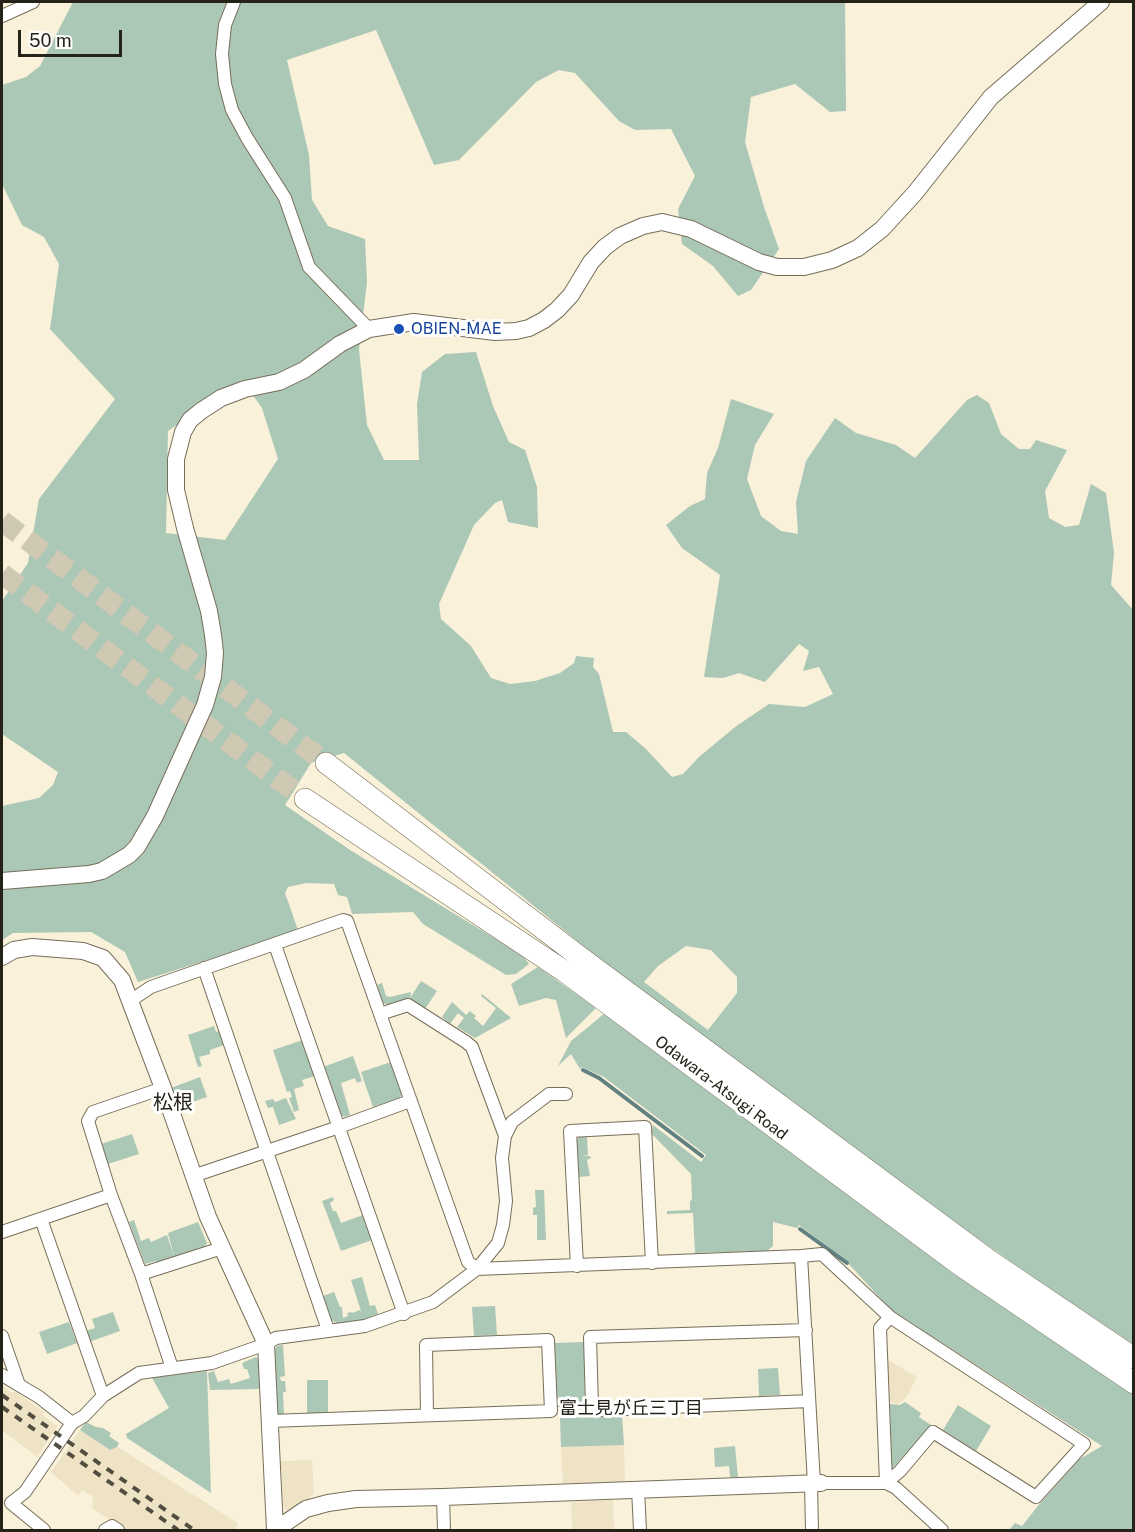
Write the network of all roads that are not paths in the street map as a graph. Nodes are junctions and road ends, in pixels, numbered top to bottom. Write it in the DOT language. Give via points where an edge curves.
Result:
graph roads {
  1 [pos="33,2"];
  2 [pos="234,2"];
  3 [pos="1101,2"];
  4 [pos="2,16"];
  5 [pos="369,329"];
  6 [pos="326,763"];
  7 [pos="305,799"];
  8 [pos="2,881"];
  9 [pos="275,945"];
  10 [pos="2,957"];
  11 [pos="204,968"];
  12 [pos="130,1001"];
  13 [pos="380,1014"];
  14 [pos="163,1088"];
  15 [pos="566,1094"];
  16 [pos="410,1101"];
  17 [pos="339,1127"];
  18 [pos="505,1136"];
  19 [pos="266,1152"];
  20 [pos="193,1176"];
  21 [pos="111,1195"];
  22 [pos="41,1219"];
  23 [pos="2,1232"];
  24 [pos="222,1248"];
  25 [pos="801,1256"];
  26 [pos="652,1263"];
  27 [pos="577,1266"];
  28 [pos="477,1269"];
  29 [pos="141,1274"];
  30 [pos="404,1314"];
  31 [pos="890,1317"];
  32 [pos="328,1330"];
  33 [pos="806,1330"];
  34 [pos="2,1336"];
  35 [pos="266,1344"];
  36 [pos="1134,1358"];
  37 [pos="172,1368"];
  38 [pos="2,1376"];
  39 [pos="1134,1383"];
  40 [pos="20,1384"];
  41 [pos="103,1396"];
  42 [pos="809,1401"];
  43 [pos="427,1415"];
  44 [pos="270,1422"];
  45 [pos="72,1423"];
  46 [pos="815,1483"];
  47 [pos="886,1483"];
  48 [pos="638,1489"];
  49 [pos="443,1497"];
  50 [pos="6,1504"];
  51 [pos="44,1530"];
  52 [pos="105,1530"];
  53 [pos="118,1530"];
  54 [pos="275,1530"];
  55 [pos="444,1530"];
  56 [pos="640,1530"];
  57 [pos="813,1530"];
  58 [pos="942,1530"];
  1 -- 4 [label="street"];
  2 -- 5 [label="street" via="225,25 222,54 232,110 285,198 309,267"];
  3 -- 5 [label="street" via="991,97 882,229 858,248 832,260 804,267 777,267 691,229 663,222 643,226 605,247 557,310 529,328 495,332 414,322"];
  5 -- 8 [label="street" via="304,370 279,382 221,398 190,420 176,459 176,490 213,636 213,676 205,705 154,816 129,855 89,874"];
  6 -- 36 [label="highway, Odawara-Atsugi Road" via="981,1254"];
  7 -- 39 [label="highway, Odawara-Atsugi Road" via="564,971 960,1264"];
  9 -- 11 [label="street"];
  9 -- 13 [label="street" via="347,921"];
  9 -- 17 [label="street"];
  10 -- 12 [label="street" via="32,947 94,954 103,958 122,980"];
  11 -- 12 [label="street" via="151,987"];
  11 -- 19 [label="street"];
  12 -- 14 [label="street"];
  13 -- 16 [label="street"];
  13 -- 18 [label="street" via="408,1005 472,1047"];
  14 -- 20 [label="street"];
  14 -- 21 [label="street" via="93,1112 88,1121"];
  15 -- 18 [label="street" via="549,1094 512,1122"];
  16 -- 17 [label="street"];
  16 -- 28 [label="street" via="468,1262"];
  17 -- 19 [label="street"];
  17 -- 30 [label="street"];
  18 -- 28 [label="street" via="503,1225 498,1243"];
  19 -- 20 [label="street"];
  19 -- 32 [label="street"];
  20 -- 24 [label="street"];
  21 -- 22 [label="street"];
  21 -- 29 [label="street"];
  22 -- 23 [label="street"];
  22 -- 41 [label="street"];
  24 -- 29 [label="street"];
  24 -- 35 [label="street"];
  25 -- 26 [label="street"];
  25 -- 31 [label="street" via="822,1254"];
  25 -- 33 [label="street"];
  26 -- 27 [label="street"];
  26 -- 27 [label="street" via="645,1127 570,1131"];
  27 -- 28 [label="street"];
  28 -- 30 [label="street" via="433,1302"];
  29 -- 37 [label="street"];
  30 -- 32 [label="street" via="365,1326"];
  31 -- 47 [label="street" via="880,1328"];
  31 -- 47 [label="street" via="1084,1444 1036,1497 933,1432"];
  32 -- 35 [label="street" via="276,1338"];
  33 -- 42 [label="street"];
  33 -- 42 [label="street" via="590,1337 592,1406 602,1410"];
  34 -- 40 [label="street"];
  35 -- 37 [label="street" via="212,1363"];
  35 -- 44 [label="street"];
  37 -- 41 [label="street" via="135,1374"];
  38 -- 40 [label="street"];
  40 -- 45 [label="street"];
  41 -- 45 [label="street"];
  42 -- 46 [label="street"];
  43 -- 43 [label="street" via="426,1345 548,1340 552,1411"];
  43 -- 44 [label="street"];
  44 -- 54 [label="street"];
  45 -- 50 [label="street" via="25,1492"];
  46 -- 47 [label="street"];
  46 -- 48 [label="street"];
  46 -- 57 [label="street"];
  47 -- 58 [label="street"];
  48 -- 49 [label="street"];
  48 -- 56 [label="street"];
  49 -- 54 [label="street" via="328,1503 306,1509"];
  49 -- 55 [label="street"];
  50 -- 51 [label="street"];
  52 -- 53 [label="street" via="112,1526"];
}
